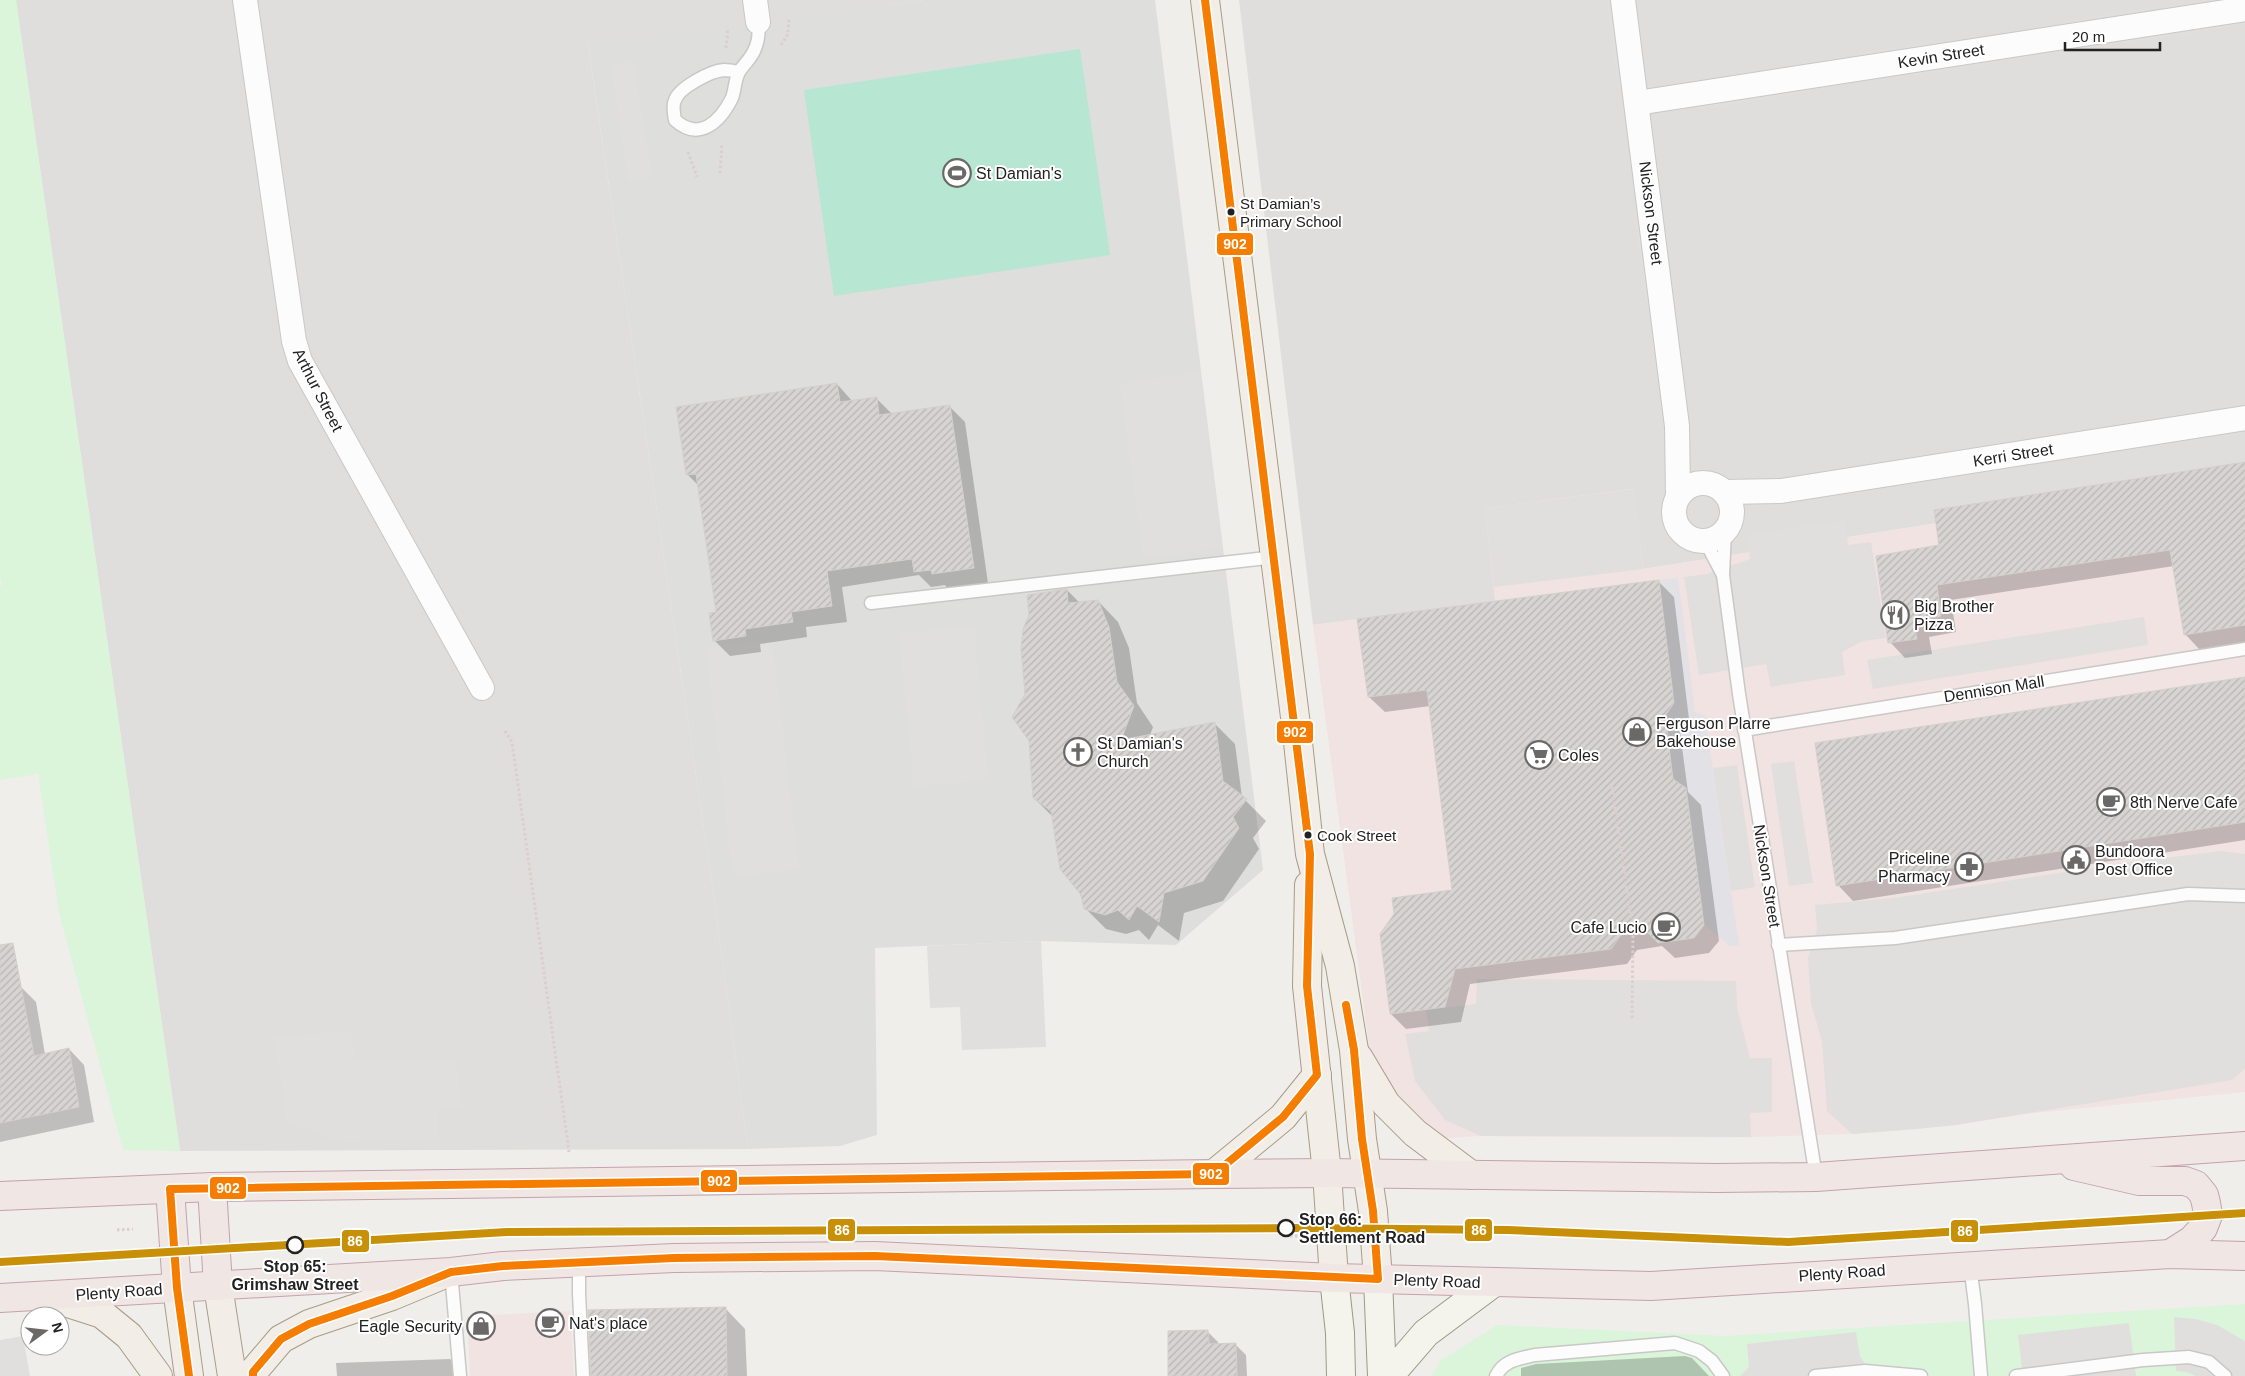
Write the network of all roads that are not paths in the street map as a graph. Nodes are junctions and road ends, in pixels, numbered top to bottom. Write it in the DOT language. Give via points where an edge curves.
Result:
graph roads {
  1 [pos="245,0"];
  2 [pos="1205,0"];
  3 [pos="1623,0"];
  4 [pos="2245,9"];
  5 [pos="757,11"];
  6 [pos="739,72"];
  7 [pos="1637,103"];
  8 [pos="2245,418"];
  9 [pos="1678,426"];
  10 [pos="1701,483"];
  11 [pos="1678,495"];
  12 [pos="1721,519"];
  13 [pos="1275,558"];
  14 [pos="1723,576"];
  15 [pos="871,603"];
  16 [pos="2245,649"];
  17 [pos="482,688"];
  18 [pos="1744,730"];
  19 [pos="1310,854"];
  20 [pos="2245,896"];
  21 [pos="1778,945"];
  22 [pos="1354,1050"];
  23 [pos="1317,1075"];
  24 [pos="2245,1146"];
  25 [pos="2046,1160"];
  26 [pos="1327,1173"];
  27 [pos="1214,1174"];
  28 [pos="1367,1174"];
  29 [pos="1471,1175"];
  30 [pos="1816,1177"];
  31 [pos="212,1187"];
  32 [pos="170,1189"];
  33 [pos="0,1196"];
  34 [pos="2170,1254"];
  35 [pos="2245,1256"];
  36 [pos="580,1262"];
  37 [pos="1970,1265"];
  38 [pos="451,1272"];
  39 [pos="1334,1278"];
  40 [pos="1378,1279"];
  41 [pos="1492,1283"];
  42 [pos="218,1286"];
  43 [pos="177,1288"];
  44 [pos="46,1296"];
  45 [pos="0,1298"];
  46 [pos="158,1376"];
  47 [pos="188,1376"];
  48 [pos="232,1376"];
  49 [pos="252,1376"];
  50 [pos="460,1376"];
  51 [pos="583,1376"];
  52 [pos="1341,1376"];
  53 [pos="1382,1376"];
  54 [pos="1389,1376"];
  55 [pos="1496,1376"];
  56 [pos="1723,1376"];
  57 [pos="1815,1376"];
  58 [pos="1921,1376"];
  59 [pos="1981,1376"];
  60 [pos="2016,1376"];
  61 [pos="2225,1376"];
  1 -- 17 [label="street, Arthur Street" via="294,341 300,361"];
  2 -- 13 [label="main road"];
  3 -- 7 [label="street, Nickson Street"];
  4 -- 7 [label="street, Kevin Street"];
  5 -- 6 [label="lane" via="758,40 751,57"];
  6 -- 6 [label="lane" via="731,100 706,128 690,130 675,120 674,101 679,93 717,72"];
  7 -- 9 [label="street, Nickson Street"];
  8 -- 12 [label="street, Kerri Street" via="1781,491"];
  9 -- 10 [label="street, Nickson Street"];
  9 -- 11 [label="street, Nickson Street"];
  10 -- 11 [label="street"];
  10 -- 12 [label="street" via="1710,483"];
  11 -- 12 [label="street" via="1674,508 1676,524 1687,537 1696,540"];
  12 -- 14 [label="lane, Nickson Street"];
  12 -- 14 [label="lane, Nickson Street"];
  13 -- 15 [label="lane"];
  13 -- 19 [label="main road"];
  14 -- 18 [label="lane, Nickson Street"];
  16 -- 18 [label="lane, Dennison Mall"];
  18 -- 21 [label="lane, Nickson Street"];
  19 -- 22 [label="main road" via="1340,966"];
  19 -- 23 [label="main road" via="1307,986"];
  20 -- 21 [label="lane" via="2188,894 1895,938"];
  21 -- 30 [label="lane, Nickson Street"];
  22 -- 28 [label="main road"];
  22 -- 29 [label="main road" via="1386,1104 1415,1133"];
  23 -- 26 [label="main road"];
  23 -- 27 [label="main road" via="1283,1117"];
  24 -- 25 [label="highway"];
  25 -- 30 [label="highway"];
  25 -- 34 [label="highway" via="2140,1181 2185,1181 2196,1185 2204,1195 2208,1216 2192,1240"];
  26 -- 27 [label="highway"];
  26 -- 28 [label="highway"];
  26 -- 39 [label="main road"];
  27 -- 31 [label="highway"];
  28 -- 29 [label="highway"];
  28 -- 40 [label="main road"];
  29 -- 30 [label="highway"];
  31 -- 32 [label="highway"];
  31 -- 42 [label="highway"];
  32 -- 33 [label="highway"];
  32 -- 43 [label="highway"];
  34 -- 35 [label="highway, Plenty Road"];
  34 -- 37 [label="highway, Plenty Road"];
  36 -- 38 [label="highway, Plenty Road"];
  36 -- 39 [label="highway, Plenty Road" via="876,1256"];
  36 -- 51 [label="lane"];
  37 -- 41 [label="highway, Plenty Road" via="1651,1286"];
  37 -- 59 [label="lane"];
  38 -- 42 [label="highway, Plenty Road"];
  38 -- 49 [label="main road" via="309,1324 281,1339"];
  38 -- 50 [label="lane"];
  39 -- 40 [label="highway, Plenty Road"];
  39 -- 52 [label="main road"];
  40 -- 41 [label="highway, Plenty Road"];
  40 -- 53 [label="main road"];
  41 -- 54 [label="main road" via="1426,1333"];
  42 -- 43 [label="highway, Plenty Road"];
  42 -- 48 [label="main road"];
  43 -- 44 [label="highway, Plenty Road"];
  43 -- 47 [label="main road"];
  44 -- 45 [label="highway, Plenty Road"];
  44 -- 46 [label="main road" via="102,1314 129,1336"];
  55 -- 56 [label="lane" via="1501,1366 1512,1360 1675,1344 1699,1351"];
  57 -- 58 [label="lane" via="1865,1370"];
  60 -- 61 [label="lane" via="2143,1360 2190,1358 2209,1362"];
}
